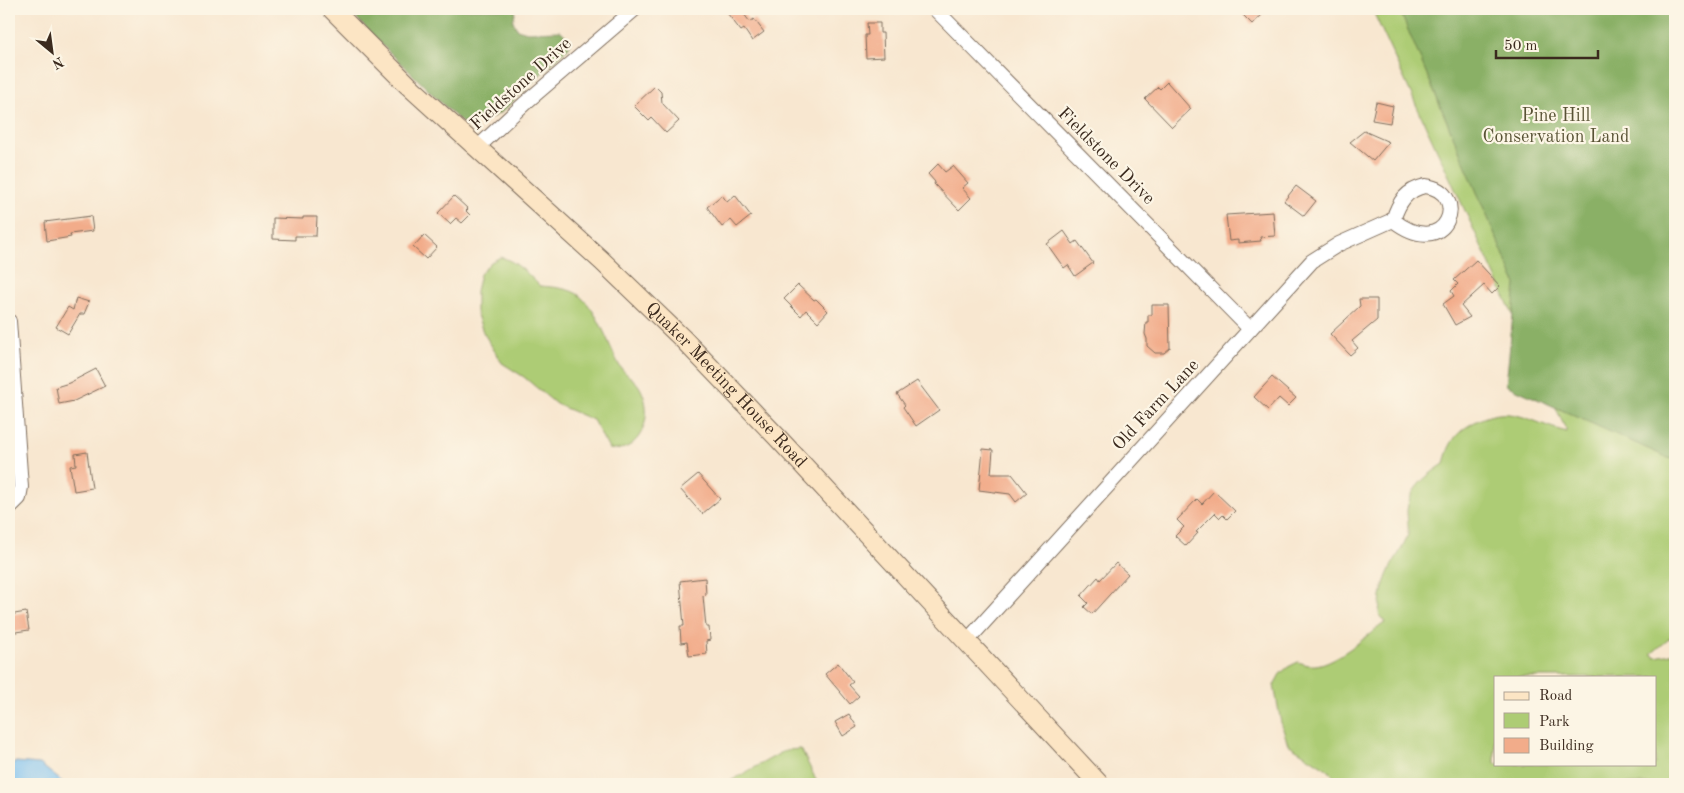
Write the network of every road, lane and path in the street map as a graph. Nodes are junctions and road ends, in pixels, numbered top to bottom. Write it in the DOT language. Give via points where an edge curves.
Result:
graph roads {
  1 [pos="332,9"];
  2 [pos="634,9"];
  3 [pos="935,9"];
  4 [pos="477,148"];
  5 [pos="1393,220"];
  6 [pos="9,321"];
  7 [pos="1250,329"];
  8 [pos="9,508"];
  9 [pos="966,642"];
  10 [pos="1098,784"];
  1 -- 4 [label="main road, Quaker Meeting House Road"];
  2 -- 4 [label="street, Fieldstone Drive"];
  3 -- 7 [label="street, Fieldstone Drive"];
  4 -- 9 [label="main road, Quaker Meeting House Road" via="602,261 689,346"];
  5 -- 7 [label="street, Old Farm Lane" via="1339,244 1312,261"];
  6 -- 8 [label="street" via="21,486 18,498"];
  7 -- 9 [label="street, Old Farm Lane"];
  9 -- 10 [label="main road, Quaker Meeting House Road"];
}
